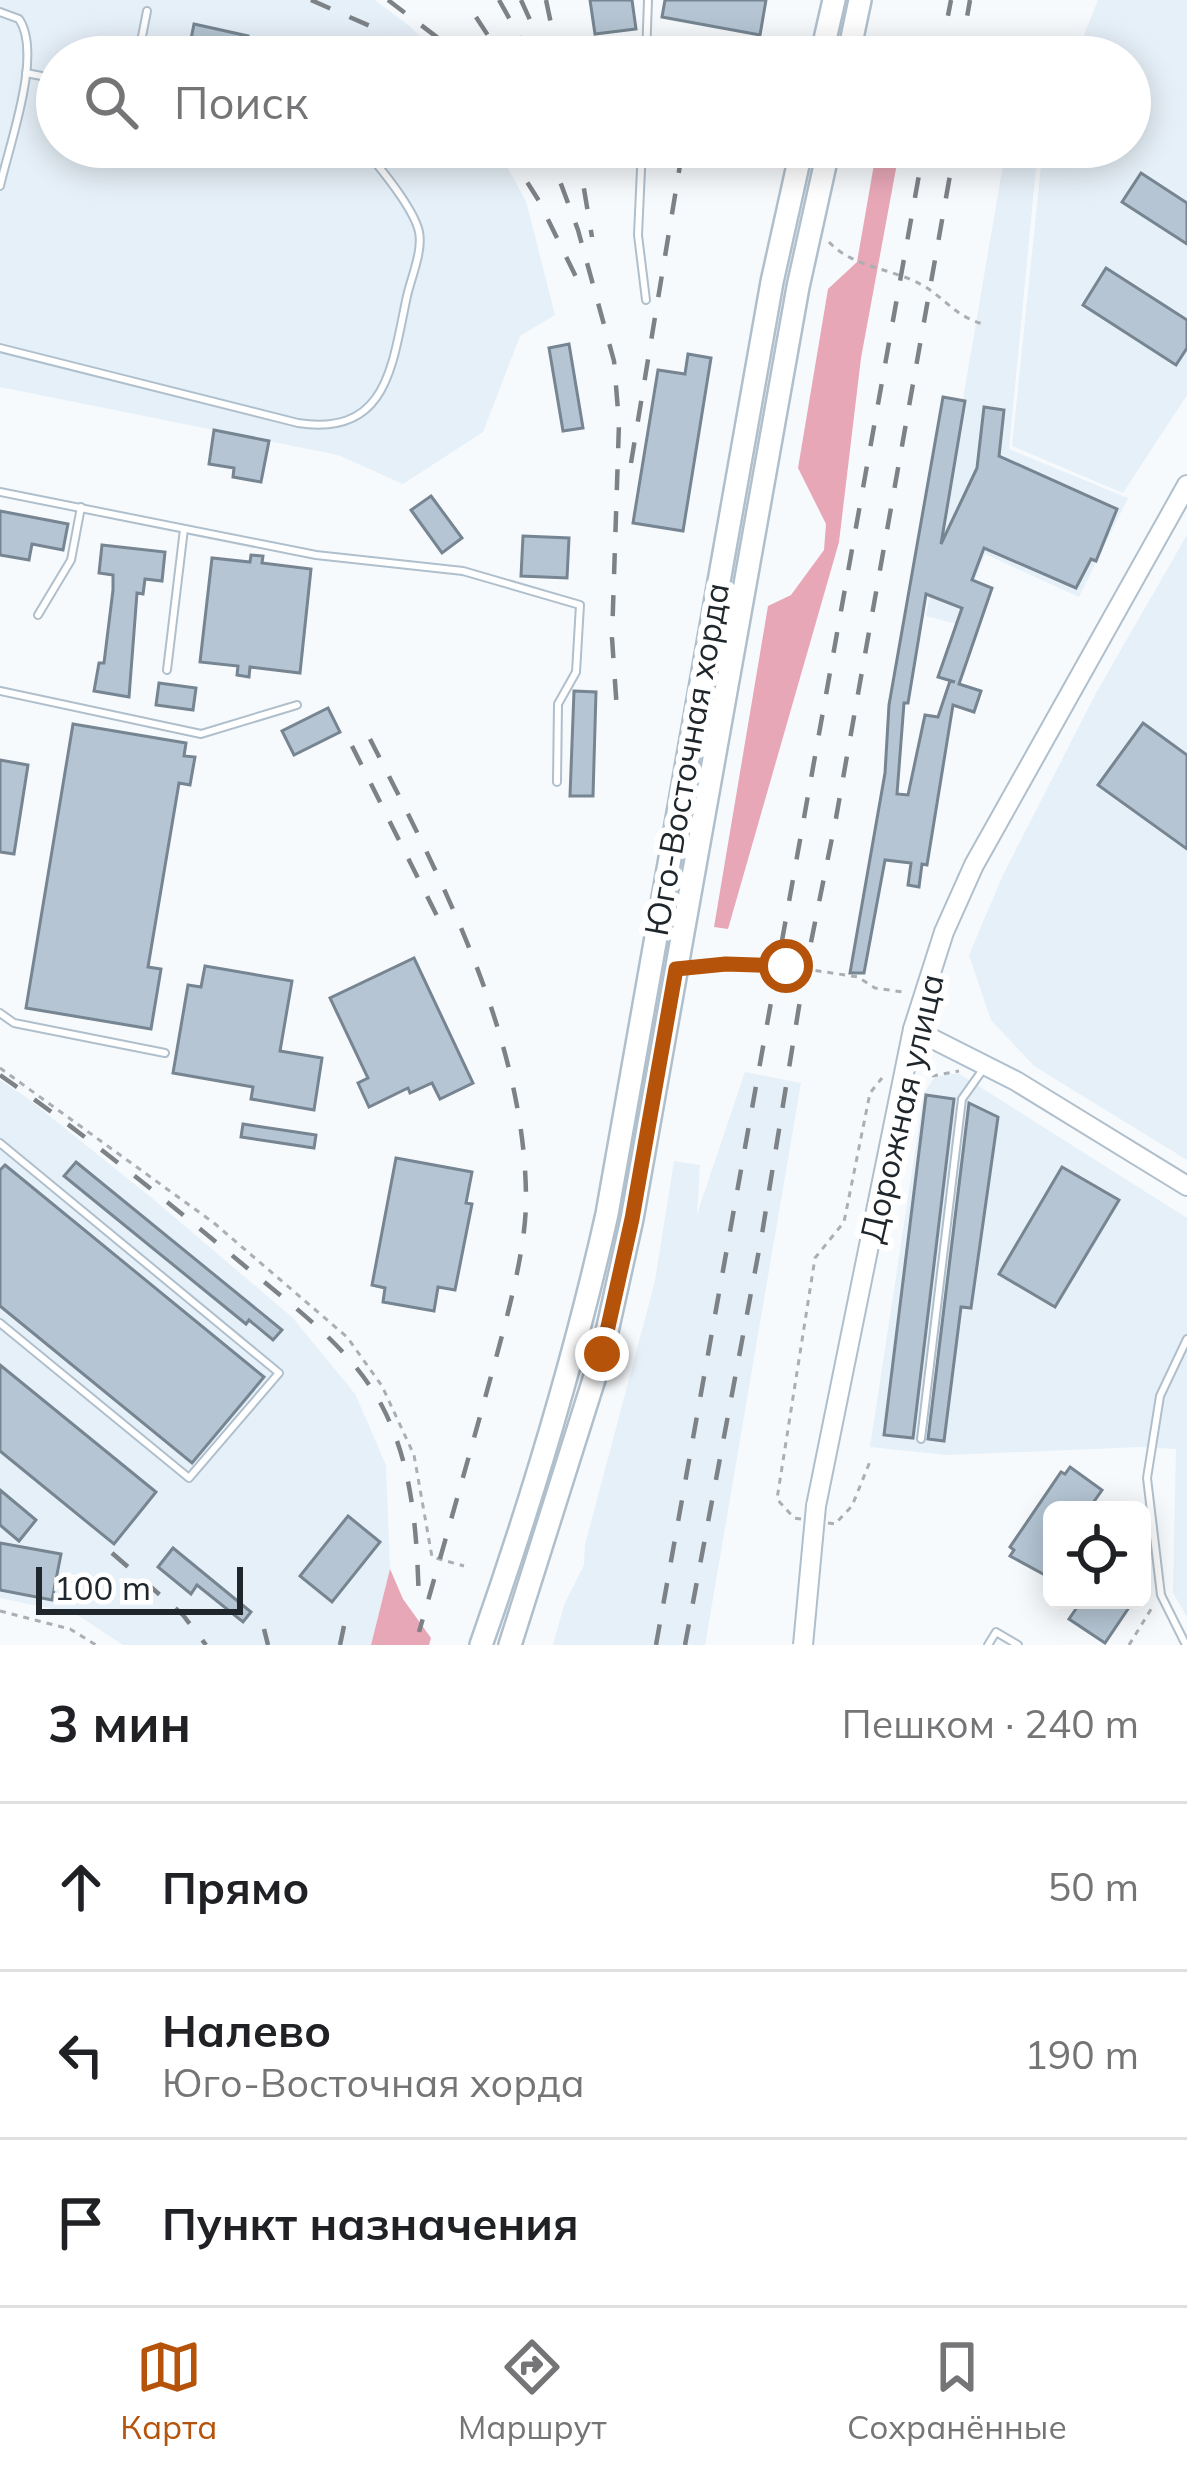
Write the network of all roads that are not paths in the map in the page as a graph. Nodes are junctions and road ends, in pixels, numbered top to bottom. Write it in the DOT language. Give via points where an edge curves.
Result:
graph roads {
  1 [pos="648,0"];
  2 [pos="833,0"];
  3 [pos="860,0"];
  4 [pos="0,11"];
  5 [pos="147,11"];
  6 [pos="142,36"];
  7 [pos="647,36"];
  8 [pos="825,36"];
  9 [pos="852,36"];
  10 [pos="26,73"];
  11 [pos="36,75"];
  12 [pos="378,168"];
  13 [pos="641,168"];
  14 [pos="797,168"];
  15 [pos="824,168"];
  16 [pos="0,185"];
  17 [pos="646,300"];
  18 [pos="0,348"];
  19 [pos="1187,484"];
  20 [pos="0,492"];
  21 [pos="81,507"];
  22 [pos="184,529"];
  23 [pos="38,615"];
  24 [pos="167,670"];
  25 [pos="0,691"];
  26 [pos="297,705"];
  27 [pos="557,782"];
  28 [pos="0,1013"];
  29 [pos="913,1029"];
  30 [pos="164,1053"];
  31 [pos="985,1065"];
  32 [pos="0,1143"];
  33 [pos="1187,1186"];
  34 [pos="0,1323"];
  35 [pos="1187,1339"];
  36 [pos="921,1438"];
  37 [pos="481,1645"];
  38 [pos="510,1645"];
  39 [pos="803,1645"];
  40 [pos="988,1645"];
  41 [pos="1018,1645"];
  42 [pos="1186,1645"];
  1 -- 7 [label="lane"];
  2 -- 8 [label="main road"];
  3 -- 9 [label="main road"];
  4 -- 10 [label="lane" via="25,28"];
  5 -- 6 [label="lane"];
  10 -- 11 [label="lane"];
  10 -- 16 [label="lane"];
  12 -- 18 [label="lane" via="412,216 419,242 385,382 373,403 344,424 298,424"];
  13 -- 17 [label="lane"];
  14 -- 37 [label="main road, Юго-Восточная хорда" via="607,1214 544,1463"];
  15 -- 38 [label="main road, Юго-Восточная хорда" via="632,1219 602,1354"];
  19 -- 29 [label="main road, Дорожная улица" via="974,865"];
  20 -- 21 [label="lane"];
  21 -- 22 [label="lane"];
  21 -- 23 [label="lane" via="71,560"];
  22 -- 24 [label="lane"];
  22 -- 27 [label="lane" via="316,555 463,571 580,605 576,672 558,704"];
  25 -- 26 [label="lane" via="201,734"];
  28 -- 30 [label="lane" via="14,1023"];
  29 -- 31 [label="main road"];
  29 -- 39 [label="main road, Дорожная улица, bridge" via="816,1506"];
  31 -- 33 [label="main road"];
  31 -- 36 [label="lane" via="962,1099"];
  32 -- 34 [label="lane" via="280,1373 189,1478"];
  35 -- 42 [label="lane" via="1160,1396 1148,1478 1161,1595"];
  40 -- 41 [label="lane" via="996,1632"];
}
